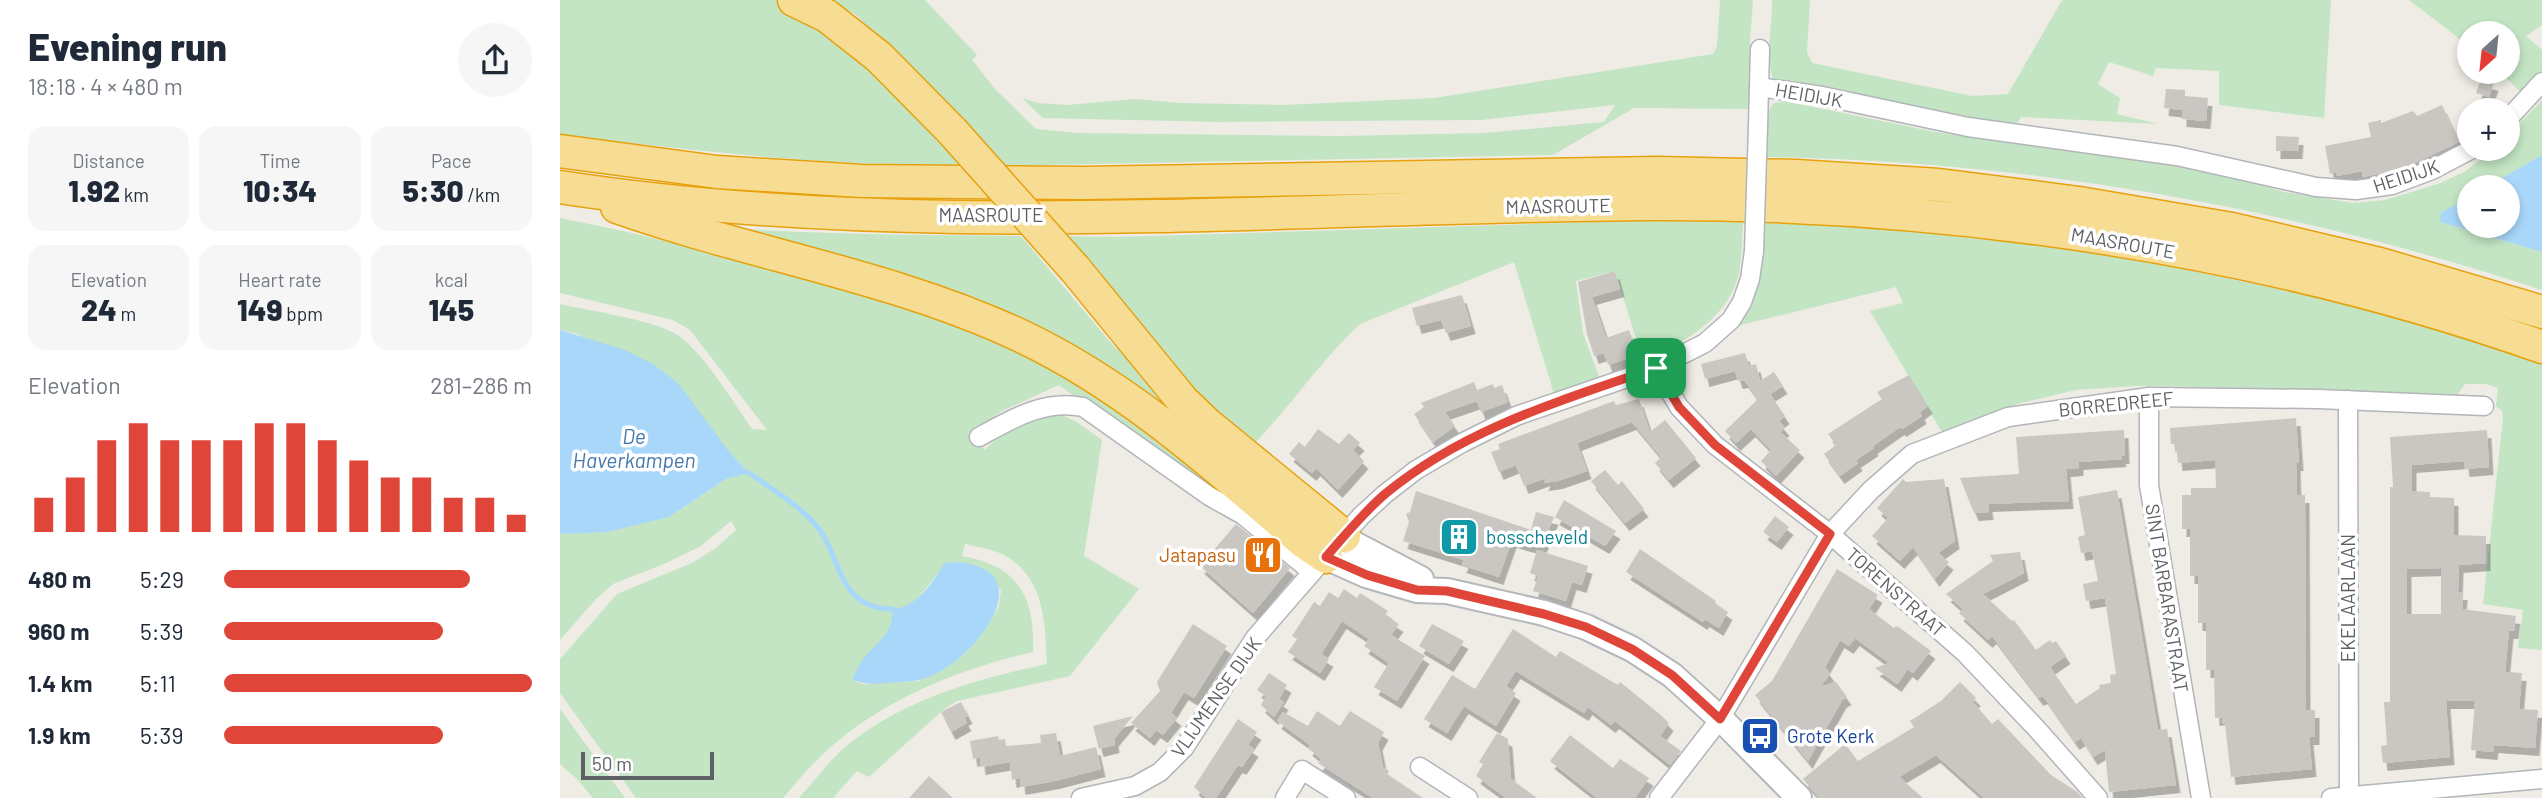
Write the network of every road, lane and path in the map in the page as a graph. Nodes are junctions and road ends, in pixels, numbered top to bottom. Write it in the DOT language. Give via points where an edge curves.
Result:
graph roads {
  1 [pos="794,0"];
  2 [pos="1760,49"];
  3 [pos="2542,82"];
  4 [pos="1759,87"];
  5 [pos="2520,106"];
  6 [pos="560,151"];
  7 [pos="2457,157"];
  8 [pos="562,188"];
  9 [pos="2542,312"];
  10 [pos="2542,347"];
  11 [pos="1656,368"];
  12 [pos="2149,397"];
  13 [pos="2348,400"];
  14 [pos="2484,406"];
  15 [pos="979,437"];
  16 [pos="1830,534"];
  17 [pos="1327,555"];
  18 [pos="1720,719"];
  19 [pos="1420,767"];
  20 [pos="2542,779"];
  21 [pos="2349,796"];
  22 [pos="1081,798"];
  23 [pos="1285,798"];
  24 [pos="1346,798"];
  25 [pos="1468,798"];
  26 [pos="1659,798"];
  27 [pos="1799,798"];
  28 [pos="2098,798"];
  29 [pos="2201,798"];
  30 [pos="2331,798"];
  1 -- 17 [label="highway, bridge" via="827,16 879,57 952,131 1075,269 1183,401"];
  2 -- 4 [label="street"];
  3 -- 5 [label="street"];
  4 -- 7 [label="street, HEIDIJK" via="1968,127 2177,156 2316,187 2357,190 2392,184"];
  4 -- 11 [label="street, HEIDIJK, bridge" via="1754,251 1742,302 1731,320 1704,344"];
  6 -- 9 [label="highway, MAASROUTE" via="716,173 862,181 1085,183 1658,173 1939,185 2232,229 2380,264"];
  8 -- 10 [label="highway, MAASROUTE" via="859,214 1081,216 1656,204 1938,217 2075,234 2217,259 2371,294"];
  8 -- 17 [label="highway" via="667,225 939,303 1020,335 1132,401 1304,542"];
  11 -- 16 [label="street, TORENSTRAAT" via="1679,407 1715,445"];
  11 -- 17 [label="street, HEIDIJK" via="1516,415 1462,443 1385,494"];
  12 -- 13 [label="street, BORREDREEF"];
  12 -- 16 [label="street, BORREDREEF" via="2008,417 1912,454"];
  12 -- 29 [label="street, SINT BARBARASTRAAT" via="2149,485"];
  13 -- 14 [label="street, BORREDREEF"];
  13 -- 21 [label="street, EKELAARLAAN"];
  15 -- 17 [label="street" via="1045,406 1083,407 1209,496"];
  16 -- 18 [label="street, BORREDREEF"];
  16 -- 28 [label="street, TORENSTRAAT" via="1983,670"];
  17 -- 18 [label="main road" via="1370,553 1447,591 1586,627 1672,675"];
  17 -- 22 [label="street, VLIJMENSE DIJK" via="1255,638 1184,748 1160,772 1135,786"];
  18 -- 26 [label="street, BORREDREEF"];
  18 -- 27 [label="main road"];
  19 -- 25 [label="street"];
  20 -- 21 [label="street"];
  21 -- 30 [label="street"];
  23 -- 24 [label="street" via="1302,770"];
}
